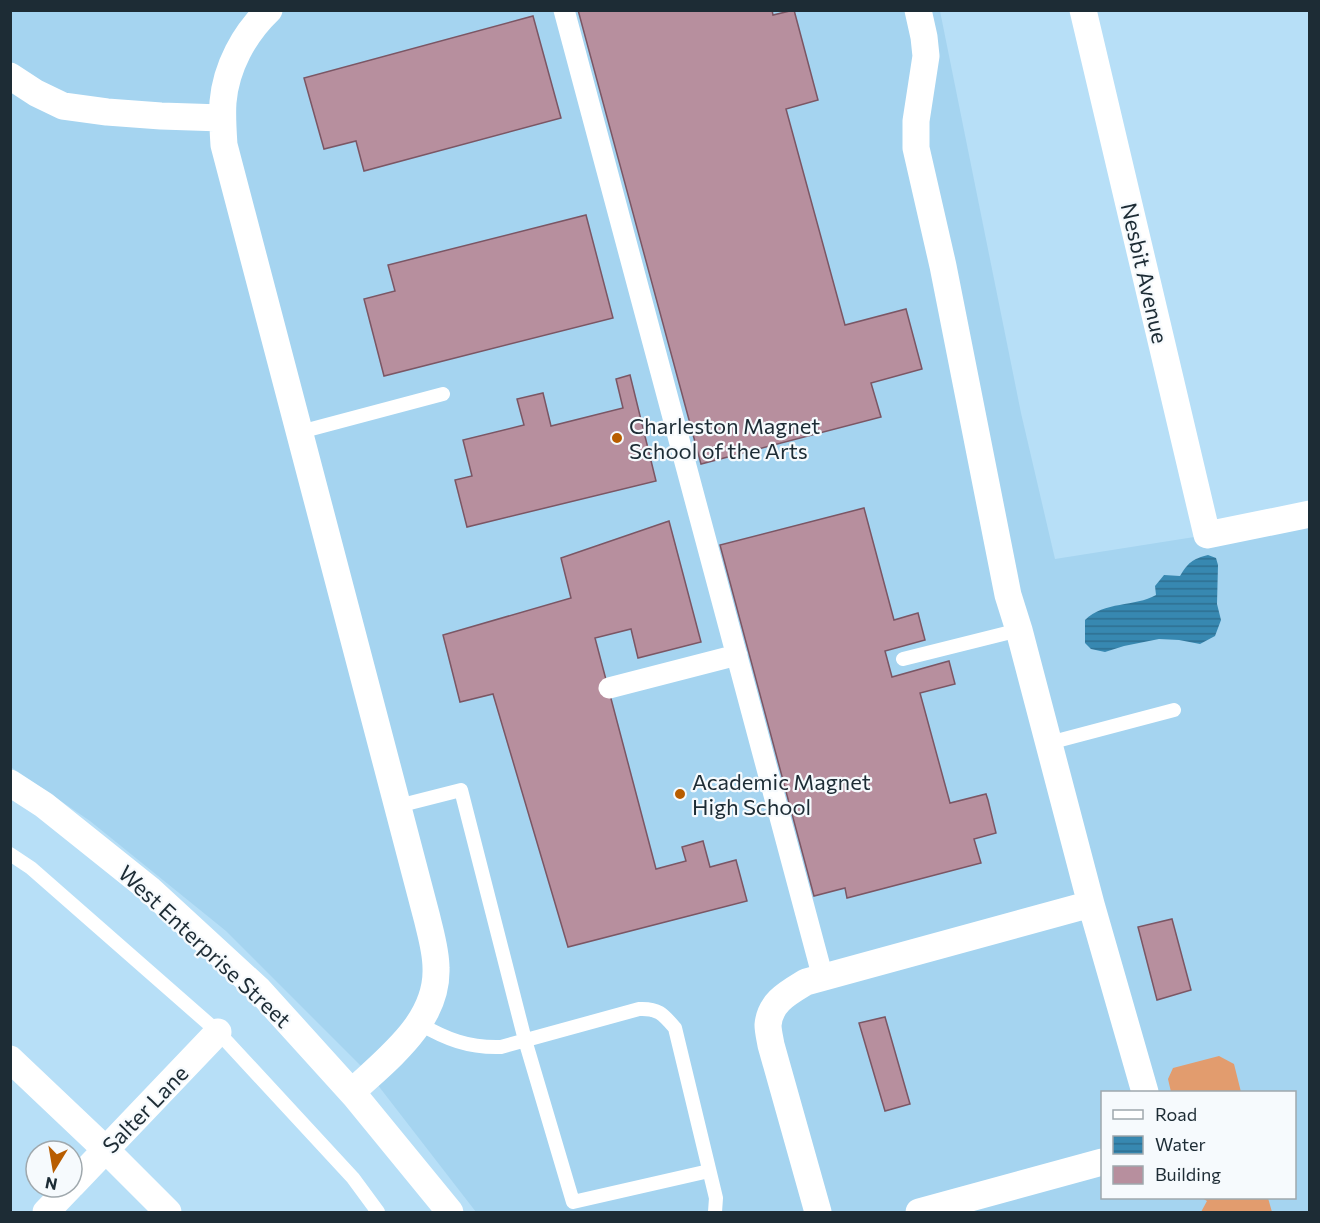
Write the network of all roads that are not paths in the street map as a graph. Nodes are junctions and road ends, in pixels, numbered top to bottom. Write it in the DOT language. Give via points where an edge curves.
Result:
graph roads {
  1 [pos="269,10"];
  2 [pos="564,10"];
  3 [pos="918,10"];
  4 [pos="1083,10"];
  5 [pos="10,76"];
  6 [pos="222,118"];
  7 [pos="443,394"];
  8 [pos="300,432"];
  9 [pos="1310,514"];
  10 [pos="1019,630"];
  11 [pos="737,655"];
  12 [pos="903,658"];
  13 [pos="609,688"];
  14 [pos="1174,710"];
  15 [pos="1049,743"];
  16 [pos="10,783"];
  17 [pos="398,806"];
  18 [pos="10,854"];
  19 [pos="1091,904"];
  20 [pos="824,978"];
  21 [pos="418,1023"];
  22 [pos="218,1032"];
  23 [pos="525,1040"];
  24 [pos="10,1059"];
  25 [pos="1145,1091"];
  26 [pos="352,1092"];
  27 [pos="106,1150"];
  28 [pos="1101,1162"];
  29 [pos="709,1171"];
  30 [pos="84,1173"];
  31 [pos="58,1199"];
  32 [pos="46,1212"];
  33 [pos="168,1212"];
  34 [pos="378,1212"];
  35 [pos="450,1212"];
  36 [pos="715,1212"];
  37 [pos="818,1212"];
  38 [pos="919,1212"];
  1 -- 6 [label="street" via="245,36 231,66"];
  2 -- 11 [label="street"];
  3 -- 10 [label="street" via="926,56 916,148 1008,595"];
  4 -- 9 [label="street, Nesbit Avenue" via="1207,535"];
  5 -- 6 [label="street" via="63,106"];
  6 -- 8 [label="street" via="224,145"];
  7 -- 8 [label="lane"];
  8 -- 17 [label="street"];
  10 -- 12 [label="lane"];
  10 -- 15 [label="street"];
  11 -- 13 [label="street"];
  11 -- 20 [label="street"];
  14 -- 15 [label="lane"];
  15 -- 19 [label="street"];
  16 -- 26 [label="street, West Enterprise Street" via="44,805 149,889 259,990"];
  17 -- 21 [label="street" via="434,947 435,989"];
  17 -- 23 [label="lane" via="461,790"];
  18 -- 22 [label="lane" via="32,868"];
  19 -- 20 [label="street"];
  19 -- 25 [label="street"];
  20 -- 37 [label="street" via="806,982 784,995 772,1009 768,1026"];
  21 -- 23 [label="lane" via="460,1044 484,1048"];
  21 -- 26 [label="street"];
  22 -- 27 [label="street, Salter Lane"];
  22 -- 34 [label="lane" via="353,1178"];
  23 -- 29 [label="lane" via="639,1009 652,1009 663,1015 675,1028"];
  23 -- 29 [label="lane" via="573,1202"];
  24 -- 27 [label="street"];
  26 -- 35 [label="street, West Enterprise Street"];
  27 -- 30 [label="street, Salter Lane"];
  27 -- 33 [label="street"];
  28 -- 38 [label="street"];
  29 -- 36 [label="lane" via="716,1198"];
  31 -- 32 [label="street, Salter Lane"];
}
